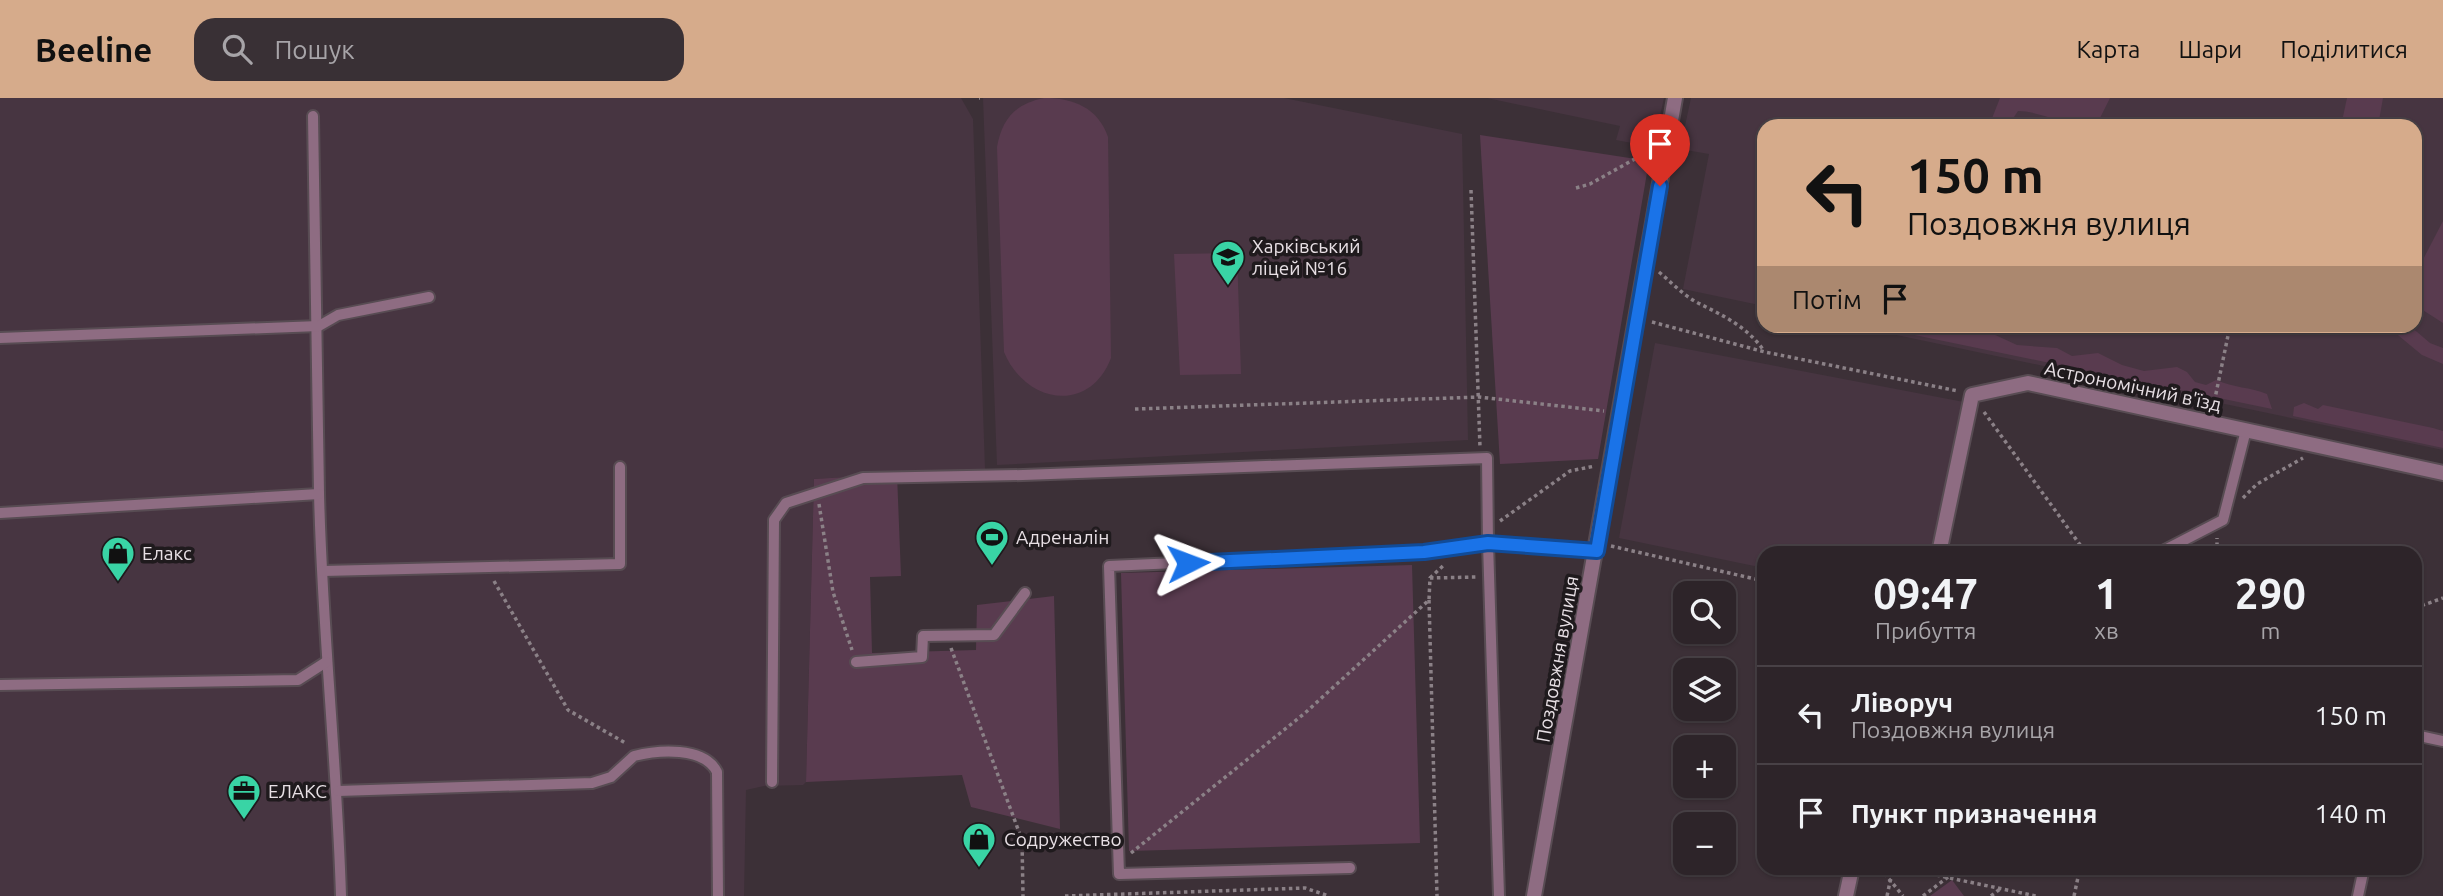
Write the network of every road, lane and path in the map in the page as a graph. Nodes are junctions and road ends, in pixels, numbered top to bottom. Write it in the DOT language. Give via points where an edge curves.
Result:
graph roads {
  1 [pos="1675,98"];
  2 [pos="313,116"];
  3 [pos="1655,147"];
  4 [pos="1576,188"];
  5 [pos="1471,190"];
  6 [pos="1646,262"];
  7 [pos="429,297"];
  8 [pos="1636,318"];
  9 [pos="319,327"];
  10 [pos="2229,333"];
  11 [pos="0,338"];
  12 [pos="1765,352"];
  13 [pos="1972,395"];
  14 [pos="1479,397"];
  15 [pos="1135,409"];
  16 [pos="1613,412"];
  17 [pos="2210,422"];
  18 [pos="2246,430"];
  19 [pos="1480,440"];
  20 [pos="2308,456"];
  21 [pos="1604,464"];
  22 [pos="620,467"];
  23 [pos="2443,473"];
  24 [pos="817,492"];
  25 [pos="319,494"];
  26 [pos="0,513"];
  27 [pos="2223,520"];
  28 [pos="1488,530"];
  29 [pos="1488,543"];
  30 [pos="1467,545"];
  31 [pos="1940,546"];
  32 [pos="2081,546"];
  33 [pos="2173,546"];
  34 [pos="1597,551"];
  35 [pos="485,568"];
  36 [pos="323,571"];
  37 [pos="1478,577"];
  38 [pos="1430,578"];
  39 [pos="1757,579"];
  40 [pos="1025,593"];
  41 [pos="2443,598"];
  42 [pos="1429,600"];
  43 [pos="2422,606"];
  44 [pos="946,636"];
  45 [pos="326,662"];
  46 [pos="856,662"];
  47 [pos="0,685"];
  48 [pos="2422,736"];
  49 [pos="2443,741"];
  50 [pos="644,754"];
  51 [pos="772,782"];
  52 [pos="338,791"];
  53 [pos="1118,863"];
  54 [pos="1350,868"];
  55 [pos="1850,875"];
  56 [pos="1886,875"];
  57 [pos="1892,875"];
  58 [pos="1938,875"];
  59 [pos="2078,875"];
  60 [pos="2362,875"];
  61 [pos="1948,877"];
  62 [pos="2001,888"];
  63 [pos="341,896"];
  64 [pos="718,896"];
  65 [pos="1023,896"];
  66 [pos="1065,896"];
  67 [pos="1329,896"];
  68 [pos="1437,896"];
  69 [pos="1499,896"];
  70 [pos="1534,896"];
  71 [pos="1846,896"];
  72 [pos="1887,896"];
  73 [pos="1903,896"];
  74 [pos="1923,896"];
  75 [pos="1991,896"];
  76 [pos="2036,896"];
  77 [pos="2074,896"];
  78 [pos="2358,896"];
  1 -- 6 [label="street, Поздовжня вулиця"];
  2 -- 9 [label="lane"];
  3 -- 4 [label="path"];
  5 -- 14 [label="path"];
  6 -- 8 [label="street, Поздовжня вулиця"];
  6 -- 12 [label="path" via="1688,296 1727,317"];
  7 -- 9 [label="lane" via="338,315"];
  8 -- 12 [label="path"];
  8 -- 34 [label="street, Поздовжня вулиця"];
  9 -- 11 [label="lane"];
  9 -- 25 [label="lane"];
  10 -- 17 [label="path"];
  12 -- 13 [label="path"];
  13 -- 17 [label="street, Астрономічний в'їзд" via="2028,383"];
  13 -- 31 [label="street"];
  13 -- 32 [label="path"];
  14 -- 15 [label="path"];
  14 -- 16 [label="path"];
  14 -- 19 [label="path"];
  17 -- 18 [label="street, Астрономічний в'їзд"];
  18 -- 23 [label="street, Астрономічний в'їзд"];
  18 -- 27 [label="lane"];
  20 -- 27 [label="path" via="2256,484"];
  21 -- 28 [label="path" via="1570,471"];
  22 -- 35 [label="lane" via="620,564"];
  24 -- 28 [label="lane" via="863,478 1487,458"];
  24 -- 46 [label="path" via="833,592"];
  24 -- 51 [label="lane" via="786,503 774,520"];
  25 -- 26 [label="lane"];
  25 -- 36 [label="lane"];
  27 -- 33 [label="lane"];
  28 -- 29 [label="lane"];
  29 -- 30 [label="lane"];
  29 -- 34 [label="lane"];
  29 -- 69 [label="lane"];
  30 -- 38 [label="path"];
  30 -- 53 [label="lane" via="1424,552 1109,566"];
  34 -- 39 [label="path" via="1606,545"];
  34 -- 70 [label="street, Поздовжня вулиця"];
  35 -- 36 [label="lane"];
  35 -- 50 [label="path" via="568,710"];
  36 -- 45 [label="lane"];
  37 -- 38 [label="path"];
  38 -- 42 [label="path"];
  40 -- 44 [label="lane" via="994,635"];
  41 -- 43 [label="path"];
  42 -- 53 [label="path" via="1306,713"];
  42 -- 68 [label="path"];
  44 -- 46 [label="lane" via="923,636 922,657"];
  44 -- 65 [label="path" via="1022,840"];
  45 -- 47 [label="lane" via="298,680"];
  45 -- 52 [label="lane"];
  48 -- 49 [label="lane"];
  50 -- 52 [label="lane" via="625,762 611,777 592,783"];
  50 -- 64 [label="lane" via="699,754 713,764 717,772"];
  52 -- 63 [label="lane"];
  53 -- 54 [label="lane" via="1119,874"];
  55 -- 71 [label="street"];
  56 -- 73 [label="path"];
  57 -- 72 [label="path"];
  58 -- 61 [label="path"];
  59 -- 77 [label="path"];
  60 -- 78 [label="lane"];
  61 -- 62 [label="path"];
  61 -- 74 [label="path"];
  62 -- 75 [label="path"];
  62 -- 76 [label="path"];
  66 -- 67 [label="path" via="1305,888"];
}
